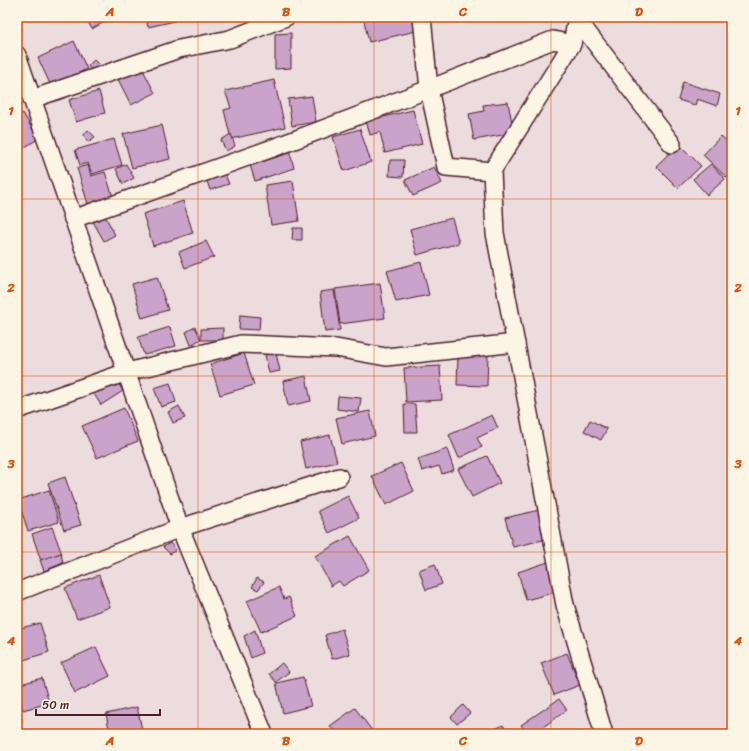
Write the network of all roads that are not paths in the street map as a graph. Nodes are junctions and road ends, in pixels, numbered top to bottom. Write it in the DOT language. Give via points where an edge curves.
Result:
graph roads {
  1 [pos="286,17"];
  2 [pos="422,17"];
  3 [pos="577,18"];
  4 [pos="572,44"];
  5 [pos="17,55"];
  6 [pos="428,90"];
  7 [pos="32,99"];
  8 [pos="672,144"];
  9 [pos="492,171"];
  10 [pos="74,219"];
  11 [pos="516,343"];
  12 [pos="127,372"];
  13 [pos="17,410"];
  14 [pos="339,477"];
  15 [pos="180,528"];
  16 [pos="17,592"];
  17 [pos="264,734"];
  18 [pos="604,734"];
  1 -- 7 [label="street" via="230,39 179,49"];
  2 -- 6 [label="street"];
  3 -- 4 [label="street"];
  3 -- 8 [label="street"];
  4 -- 6 [label="street" via="553,40"];
  4 -- 9 [label="street"];
  5 -- 7 [label="street"];
  6 -- 9 [label="street" via="446,167"];
  6 -- 10 [label="street"];
  7 -- 10 [label="street"];
  9 -- 11 [label="street" via="495,233"];
  10 -- 12 [label="street"];
  11 -- 12 [label="street" via="386,357 336,348 241,344"];
  11 -- 18 [label="street" via="565,604"];
  12 -- 13 [label="street"];
  12 -- 15 [label="street"];
  14 -- 15 [label="street"];
  15 -- 16 [label="street"];
  15 -- 17 [label="street"];
}
